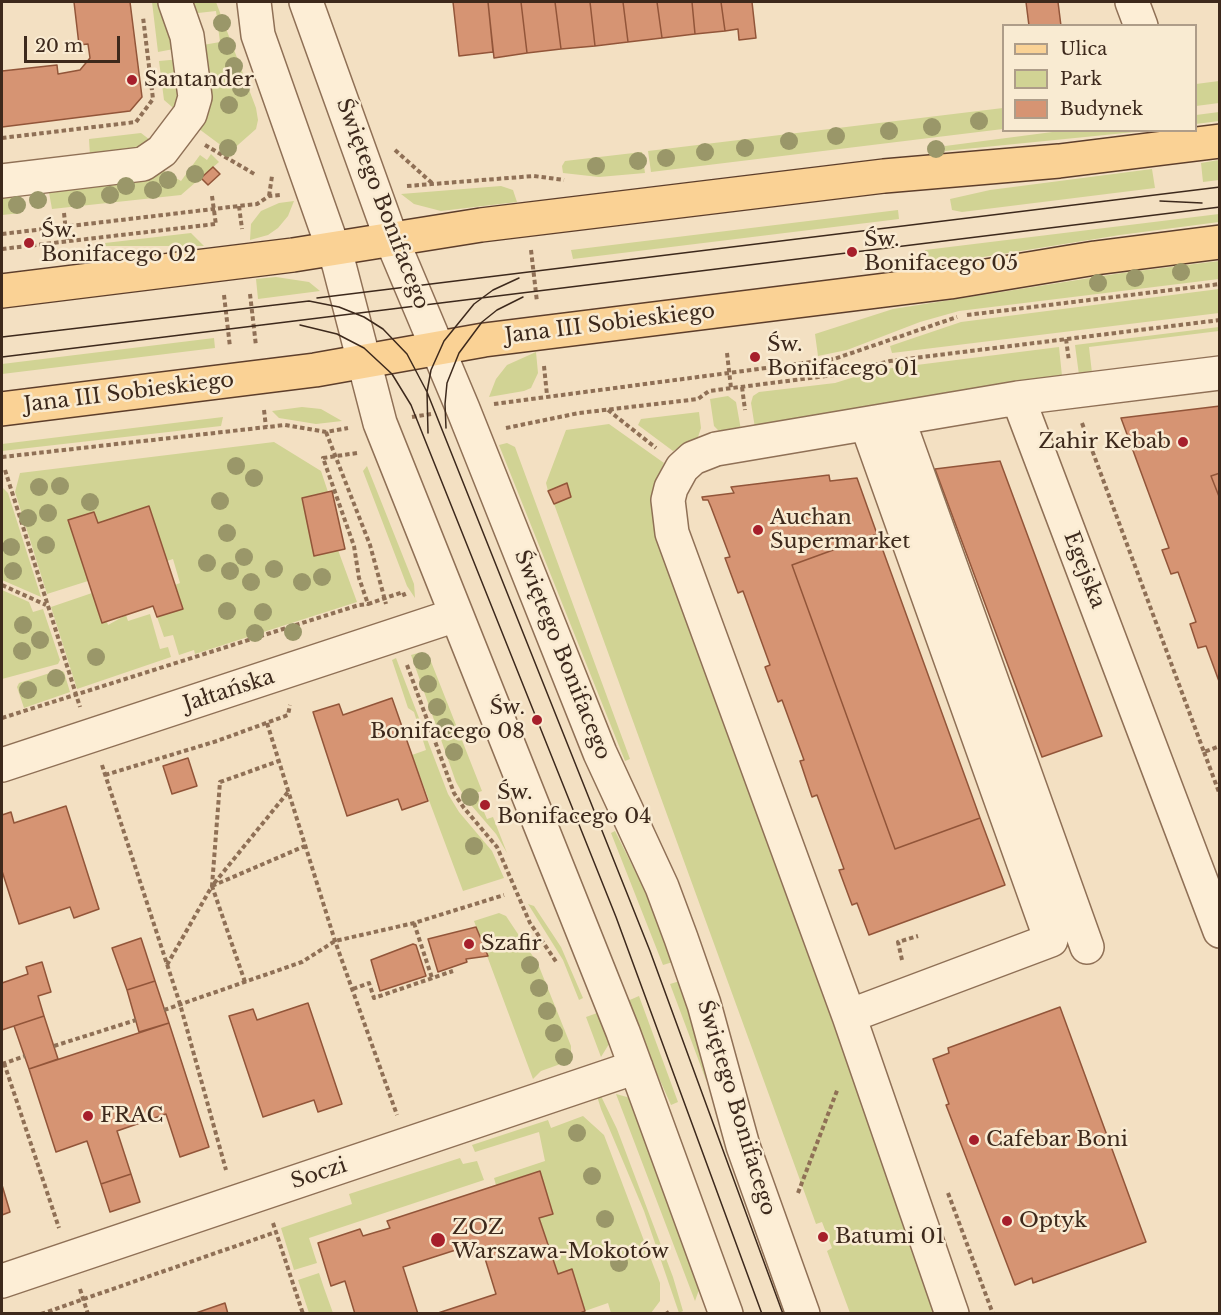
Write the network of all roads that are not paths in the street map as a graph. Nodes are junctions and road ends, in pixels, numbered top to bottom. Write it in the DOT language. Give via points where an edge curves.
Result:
graph roads {
  1 [pos="175,2"];
  2 [pos="254,2"];
  3 [pos="306,2"];
  4 [pos="1132,2"];
  5 [pos="1140,24"];
  6 [pos="1220,141"];
  7 [pos="2,181"];
  8 [pos="391,238"];
  9 [pos="1220,242"];
  10 [pos="334,248"];
  11 [pos="2,291"];
  12 [pos="438,348"];
  13 [pos="363,363"];
  14 [pos="1220,373"];
  15 [pos="1018,398"];
  16 [pos="2,409"];
  17 [pos="882,422"];
  18 [pos="456,615"];
  19 [pos="2,765"];
  20 [pos="1220,931"];
  21 [pos="1087,947"];
  22 [pos="849,1016"];
  23 [pos="636,1067"];
  24 [pos="2,1281"];
  25 [pos="723,1313"];
  26 [pos="803,1314"];
  27 [pos="952,1314"];
  1 -- 7 [label="street" via="187,36 195,97 190,114 162,151 143,164"];
  2 -- 10 [label="street" via="258,35"];
  3 -- 8 [label="street, Świętego Bonifacego"];
  4 -- 5 [label="street"];
  6 -- 8 [label="main road" via="873,178"];
  8 -- 10 [label="main road"];
  8 -- 12 [label="street, Świętego Bonifacego"];
  9 -- 12 [label="main road, Jana III Sobieskiego" via="950,282"];
  10 -- 11 [label="main road"];
  10 -- 13 [label="street"];
  12 -- 13 [label="main road, Jana III Sobieskiego"];
  12 -- 26 [label="street, Świętego Bonifacego" via="600,753 662,887 706,1012 738,1131"];
  13 -- 16 [label="main road, Jana III Sobieskiego"];
  13 -- 18 [label="street" via="389,447"];
  14 -- 15 [label="street"];
  15 -- 17 [label="street"];
  15 -- 20 [label="street, Egejska"];
  17 -- 21 [label="street"];
  17 -- 22 [label="street" via="1051,940"];
  17 -- 22 [label="street" via="704,453 693,458 676,478 667,512"];
  18 -- 19 [label="street, Jałtańska"];
  18 -- 23 [label="street"];
  22 -- 27 [label="street"];
  23 -- 24 [label="street, Soczi"];
  23 -- 25 [label="street"];
}
